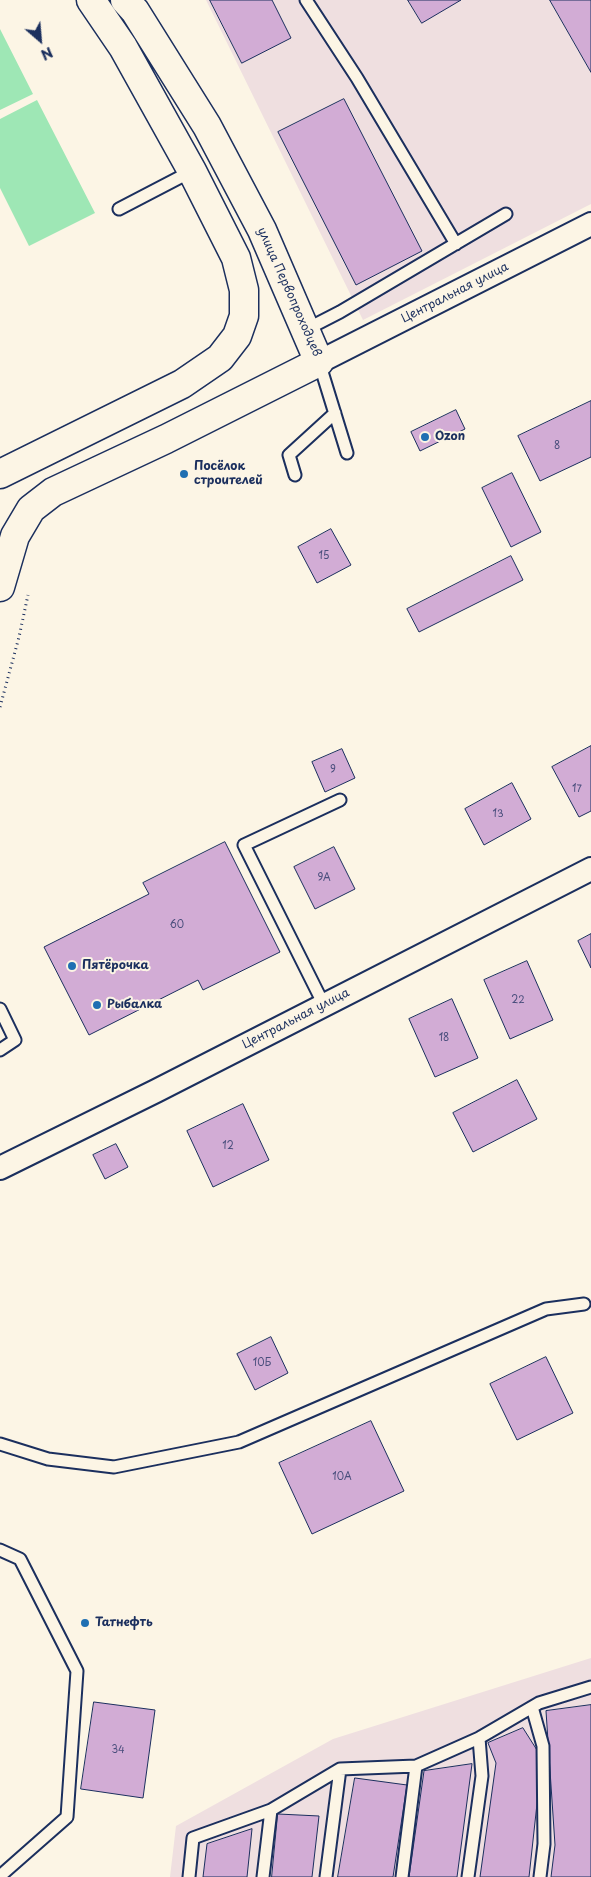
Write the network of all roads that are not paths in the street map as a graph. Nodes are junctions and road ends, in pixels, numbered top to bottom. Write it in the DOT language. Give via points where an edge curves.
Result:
graph roads {
  1 [pos="90,0"];
  2 [pos="125,0"];
  3 [pos="306,0"];
  4 [pos="192,171"];
  5 [pos="119,208"];
  6 [pos="506,214"];
  7 [pos="591,224"];
  8 [pos="456,244"];
  9 [pos="305,330"];
  10 [pos="319,362"];
  11 [pos="335,413"];
  12 [pos="347,453"];
  13 [pos="0,474"];
  14 [pos="295,475"];
  15 [pos="0,588"];
  16 [pos="340,800"];
  17 [pos="591,869"];
  18 [pos="324,1005"];
  19 [pos="0,1009"];
  20 [pos="0,1050"];
  21 [pos="0,1168"];
  22 [pos="584,1304"];
  23 [pos="0,1444"];
  24 [pos="0,1550"];
  25 [pos="591,1687"];
  26 [pos="532,1707"];
  27 [pos="479,1738"];
  28 [pos="416,1766"];
  29 [pos="340,1769"];
  30 [pos="271,1810"];
  31 [pos="0,1876"];
  32 [pos="189,1877"];
  33 [pos="263,1877"];
  34 [pos="326,1877"];
  35 [pos="402,1877"];
  36 [pos="468,1877"];
  37 [pos="540,1877"];
  1 -- 4 [label="street" via="123,47"];
  2 -- 9 [label="street, улица Первопроходцев" via="207,126 262,230"];
  3 -- 8 [label="lane"];
  4 -- 5 [label="lane"];
  4 -- 13 [label="street" via="236,258 244,290 244,316 237,336 220,358 182,384"];
  6 -- 8 [label="lane"];
  7 -- 10 [label="street, Центральная улица"];
  8 -- 9 [label="lane"];
  9 -- 10 [label="street, улица Первопроходцев"];
  10 -- 11 [label="lane"];
  10 -- 15 [label="street, улица Первопроходцев" via="53,492 31,509 14,536"];
  11 -- 12 [label="lane"];
  11 -- 14 [label="lane" via="289,455"];
  16 -- 18 [label="lane" via="244,845"];
  17 -- 18 [label="street, Центральная улица"];
  18 -- 21 [label="street, Центральная улица"];
  19 -- 20 [label="lane" via="15,1040"];
  22 -- 23 [label="lane" via="546,1309 239,1442 114,1467 48,1459"];
  24 -- 31 [label="lane" via="20,1559 77,1671 67,1817"];
  25 -- 26 [label="lane"];
  26 -- 27 [label="lane"];
  26 -- 37 [label="lane" via="543,1746 544,1844"];
  27 -- 28 [label="lane"];
  27 -- 36 [label="lane" via="482,1776"];
  28 -- 29 [label="lane"];
  28 -- 35 [label="lane"];
  29 -- 30 [label="lane"];
  29 -- 34 [label="lane"];
  30 -- 32 [label="lane" via="194,1838"];
  30 -- 33 [label="lane"];
}
